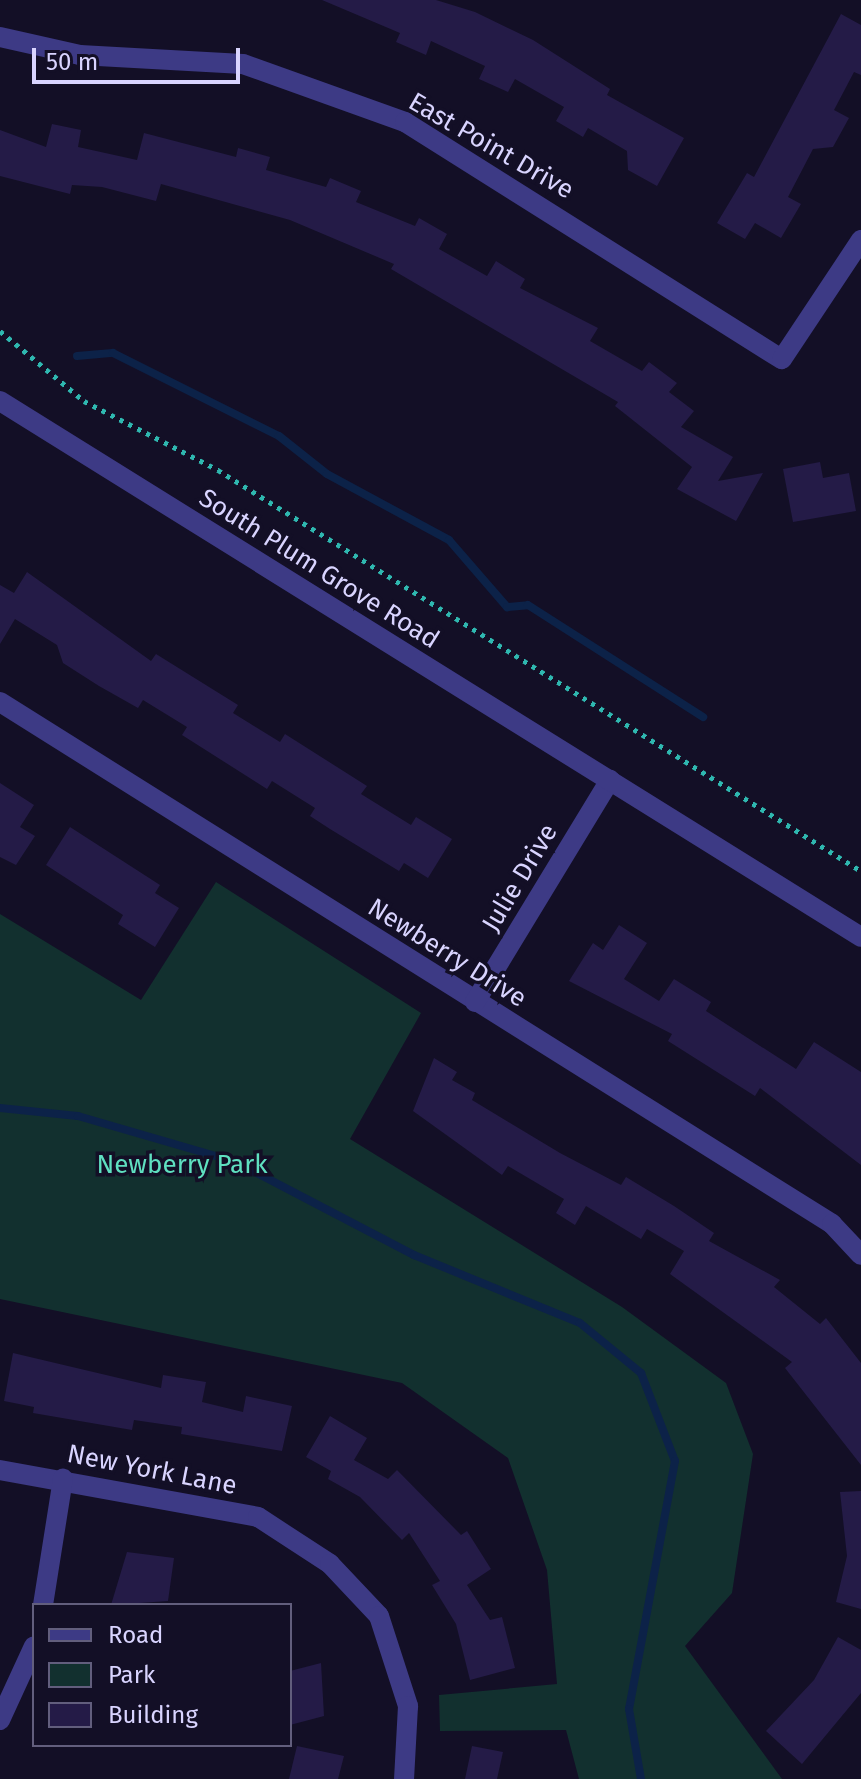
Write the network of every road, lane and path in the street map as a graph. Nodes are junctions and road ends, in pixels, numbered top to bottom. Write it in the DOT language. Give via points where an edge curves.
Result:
graph roads {
  1 [pos="0,37"];
  2 [pos="861,240"];
  3 [pos="0,331"];
  4 [pos="0,401"];
  5 [pos="0,702"];
  6 [pos="610,780"];
  7 [pos="861,871"];
  8 [pos="861,937"];
  9 [pos="475,1002"];
  10 [pos="861,1255"];
  11 [pos="0,1470"];
  12 [pos="63,1479"];
  13 [pos="43,1603"];
  14 [pos="32,1650"];
  15 [pos="0,1720"];
  16 [pos="404,1779"];
  1 -- 2 [label="street, East Point Drive" via="80,55 243,64 405,122 782,359"];
  3 -- 7 [label="path" via="84,401 218,470"];
  4 -- 6 [label="street, South Plum Grove Road"];
  5 -- 9 [label="street, Newberry Drive"];
  6 -- 8 [label="street, South Plum Grove Road"];
  6 -- 9 [label="street, Julie Drive"];
  9 -- 10 [label="street, Newberry Drive" via="832,1224"];
  11 -- 12 [label="street, New York Lane"];
  12 -- 13 [label="street"];
  12 -- 16 [label="street, New York Lane" via="258,1517 330,1564 379,1616 408,1706"];
  14 -- 15 [label="street"];
}
